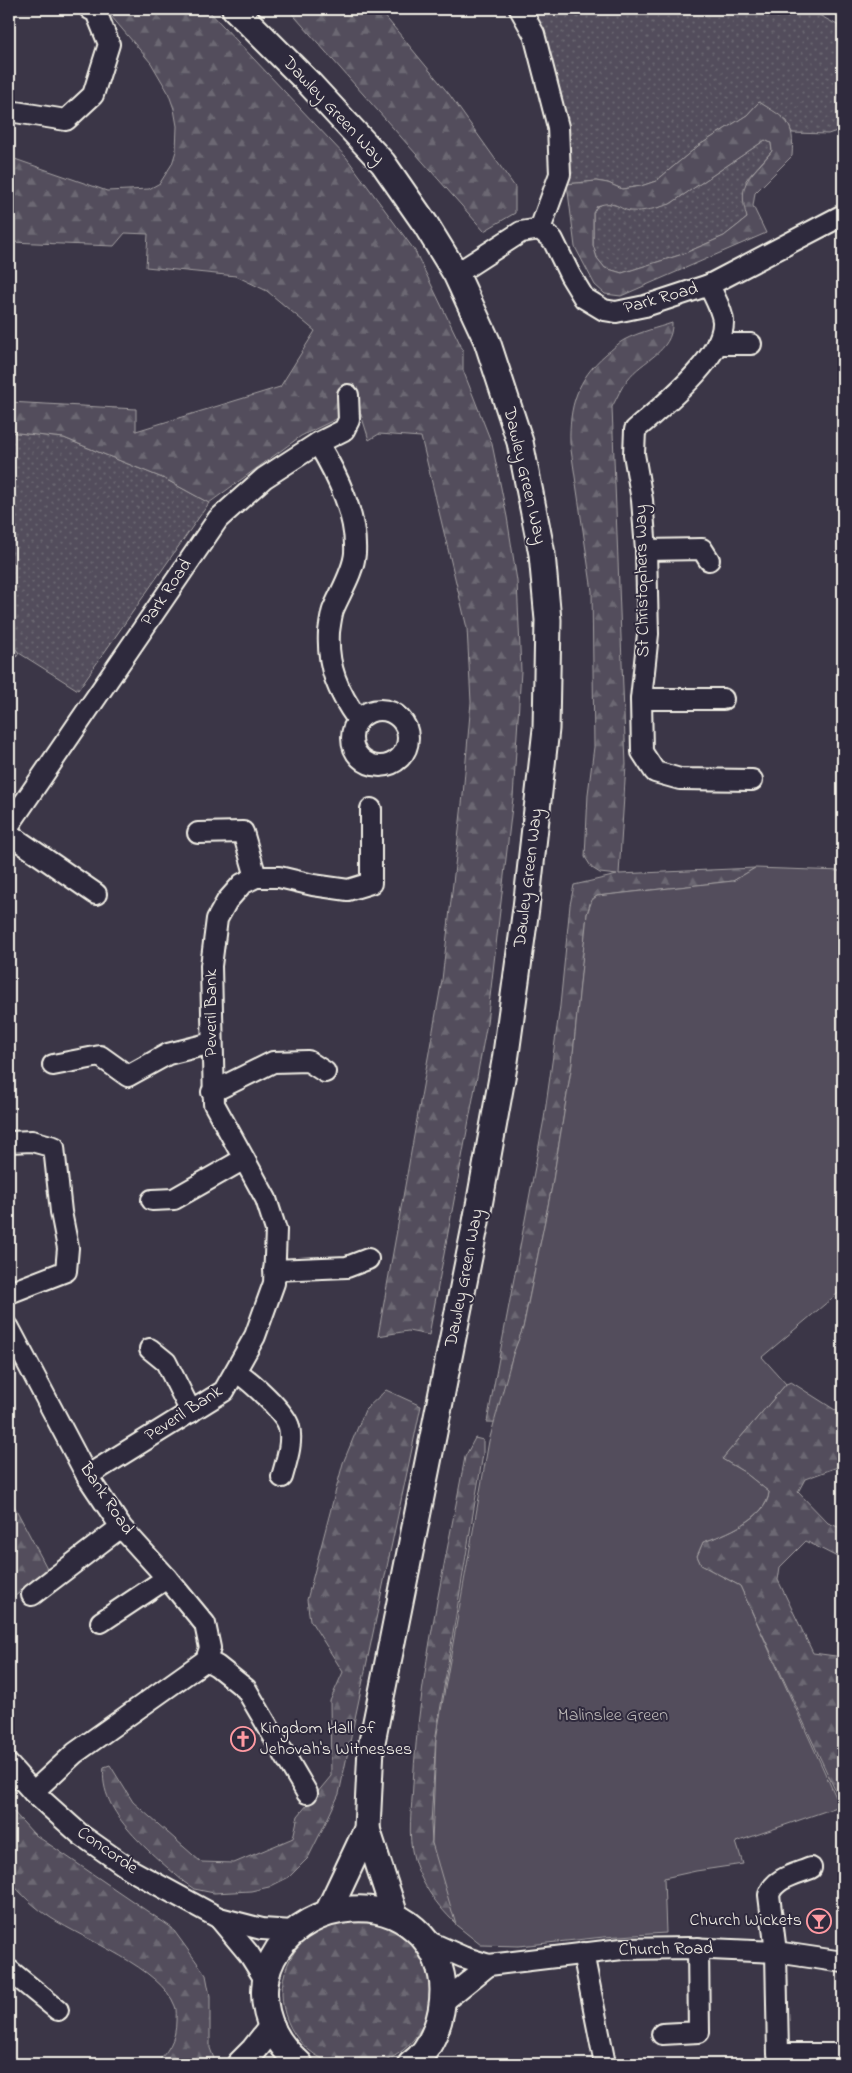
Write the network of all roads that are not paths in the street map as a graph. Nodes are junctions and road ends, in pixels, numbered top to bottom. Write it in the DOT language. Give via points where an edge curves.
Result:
graph roads {
  1 [pos="90,9"];
  2 [pos="235,9"];
  3 [pos="520,9"];
  4 [pos="9,112"];
  5 [pos="843,214"];
  6 [pos="540,229"];
  7 [pos="456,274"];
  8 [pos="709,284"];
  9 [pos="717,344"];
  10 [pos="751,344"];
  11 [pos="348,395"];
  12 [pos="318,443"];
  13 [pos="646,550"];
  14 [pos="709,560"];
  15 [pos="641,699"];
  16 [pos="722,699"];
  17 [pos="358,720"];
  18 [pos="752,780"];
  19 [pos="371,809"];
  20 [pos="9,825"];
  21 [pos="198,833"];
  22 [pos="9,834"];
  23 [pos="256,877"];
  24 [pos="96,894"];
  25 [pos="212,1043"];
  26 [pos="53,1066"];
  27 [pos="325,1072"];
  28 [pos="212,1092"];
  29 [pos="9,1142"];
  30 [pos="244,1159"];
  31 [pos="152,1200"];
  32 [pos="368,1259"];
  33 [pos="274,1270"];
  34 [pos="9,1293"];
  35 [pos="9,1328"];
  36 [pos="150,1349"];
  37 [pos="236,1372"];
  38 [pos="191,1412"];
  39 [pos="87,1476"];
  40 [pos="282,1477"];
  41 [pos="122,1527"];
  42 [pos="167,1578"];
  43 [pos="32,1595"];
  44 [pos="101,1622"];
  45 [pos="206,1660"];
  46 [pos="9,1765"];
  47 [pos="33,1792"];
  48 [pos="306,1792"];
  49 [pos="367,1829"];
  50 [pos="811,1868"];
  51 [pos="328,1912"];
  52 [pos="395,1915"];
  53 [pos="219,1918"];
  54 [pos="293,1931"];
  55 [pos="426,1941"];
  56 [pos="698,1948"];
  57 [pos="776,1952"];
  58 [pos="582,1954"];
  59 [pos="843,1962"];
  60 [pos="489,1965"];
  61 [pos="9,1970"];
  62 [pos="266,1982"];
  63 [pos="442,2003"];
  64 [pos="58,2010"];
  65 [pos="272,2027"];
  66 [pos="662,2034"];
  67 [pos="843,2054"];
  68 [pos="414,2063"];
  69 [pos="240,2064"];
  70 [pos="300,2064"];
  71 [pos="605,2064"];
  1 -- 4 [label="street" via="96,12 109,44 93,95 66,120"];
  2 -- 7 [label="main road, Dawley Green Way" via="383,163"];
  3 -- 6 [label="street" via="534,34 558,127 560,174"];
  5 -- 8 [label="street, Park Road"];
  6 -- 7 [label="street" via="521,232"];
  6 -- 8 [label="street, Park Road" via="553,240 584,298 604,310 616,312 645,306"];
  7 -- 49 [label="main road, Dawley Green Way" via="487,341 527,469 542,554 548,620 546,729 505,1061 371,1747"];
  8 -- 9 [label="street, St Christophers Way" via="723,319"];
  9 -- 10 [label="street"];
  9 -- 13 [label="street, St Christophers Way" via="676,393 635,430 634,454"];
  11 -- 12 [label="street, Park Road" via="347,426"];
  12 -- 17 [label="street" via="345,497 354,535 355,555 332,612 328,650 333,676"];
  12 -- 20 [label="street, Park Road" via="264,478 218,518"];
  13 -- 14 [label="street" via="702,549"];
  13 -- 15 [label="street, St Christophers Way" via="648,634"];
  15 -- 16 [label="street"];
  15 -- 18 [label="street, St Christophers Way" via="642,752 655,772 680,779"];
  17 -- 17 [label="street" via="375,710 385,710 402,719 409,738 402,756 378,773 362,760 352,744"];
  19 -- 23 [label="street" via="371,883 348,890 279,877"];
  21 -- 23 [label="street" via="243,832"];
  22 -- 24 [label="street"];
  23 -- 25 [label="street, Peveril Bank" via="242,884 217,919 211,966"];
  25 -- 26 [label="street" via="168,1054 128,1076 100,1056"];
  25 -- 28 [label="street, Peveril Bank"];
  27 -- 28 [label="street" via="308,1061 273,1062"];
  28 -- 30 [label="street, Peveril Bank" via="214,1104"];
  29 -- 34 [label="street" via="32,1140 54,1147 60,1212 68,1248 66,1271"];
  30 -- 31 [label="street" via="174,1199"];
  30 -- 33 [label="street, Peveril Bank" via="266,1199 276,1230"];
  32 -- 33 [label="street" via="347,1267"];
  33 -- 37 [label="street, Peveril Bank" via="274,1283 255,1336"];
  35 -- 39 [label="street, Bank Road"];
  36 -- 38 [label="street" via="166,1362"];
  37 -- 38 [label="street, Peveril Bank" via="224,1391"];
  37 -- 40 [label="street" via="260,1390 287,1421 290,1429"];
  38 -- 39 [label="street, Peveril Bank"];
  39 -- 41 [label="street, Bank Road"];
  41 -- 42 [label="street, Bank Road"];
  41 -- 43 [label="street"];
  42 -- 44 [label="street"];
  42 -- 45 [label="street, Bank Road" via="205,1624 210,1648"];
  45 -- 47 [label="street" via="75,1753"];
  45 -- 48 [label="street" via="246,1690"];
  46 -- 47 [label="street, Concorde"];
  47 -- 53 [label="street, Concorde" via="81,1835 131,1870"];
  49 -- 51 [label="main road, Dawley Green Way"];
  49 -- 52 [label="main road, Dawley Green Way"];
  50 -- 57 [label="street" via="780,1880 771,1888"];
  51 -- 52 [label="main road" via="364,1908"];
  51 -- 54 [label="main road"];
  52 -- 55 [label="main road" via="410,1924"];
  53 -- 54 [label="street, Concorde"];
  53 -- 62 [label="street, Concorde" via="249,1954"];
  54 -- 62 [label="main road" via="276,1952"];
  55 -- 60 [label="street, Church Road"];
  55 -- 63 [label="main road" via="441,1974"];
  56 -- 57 [label="street, Church Road"];
  56 -- 58 [label="street, Church Road" via="622,1949"];
  56 -- 66 [label="street" via="699,2032"];
  57 -- 59 [label="street, Church Road"];
  57 -- 67 [label="street" via="778,2054"];
  58 -- 60 [label="street, Church Road"];
  58 -- 71 [label="street"];
  60 -- 63 [label="street"];
  61 -- 64 [label="street"];
  62 -- 65 [label="main road" via="267,2010"];
  63 -- 68 [label="main road" via="436,2028"];
  65 -- 69 [label="main road"];
  65 -- 70 [label="main road"];
}
